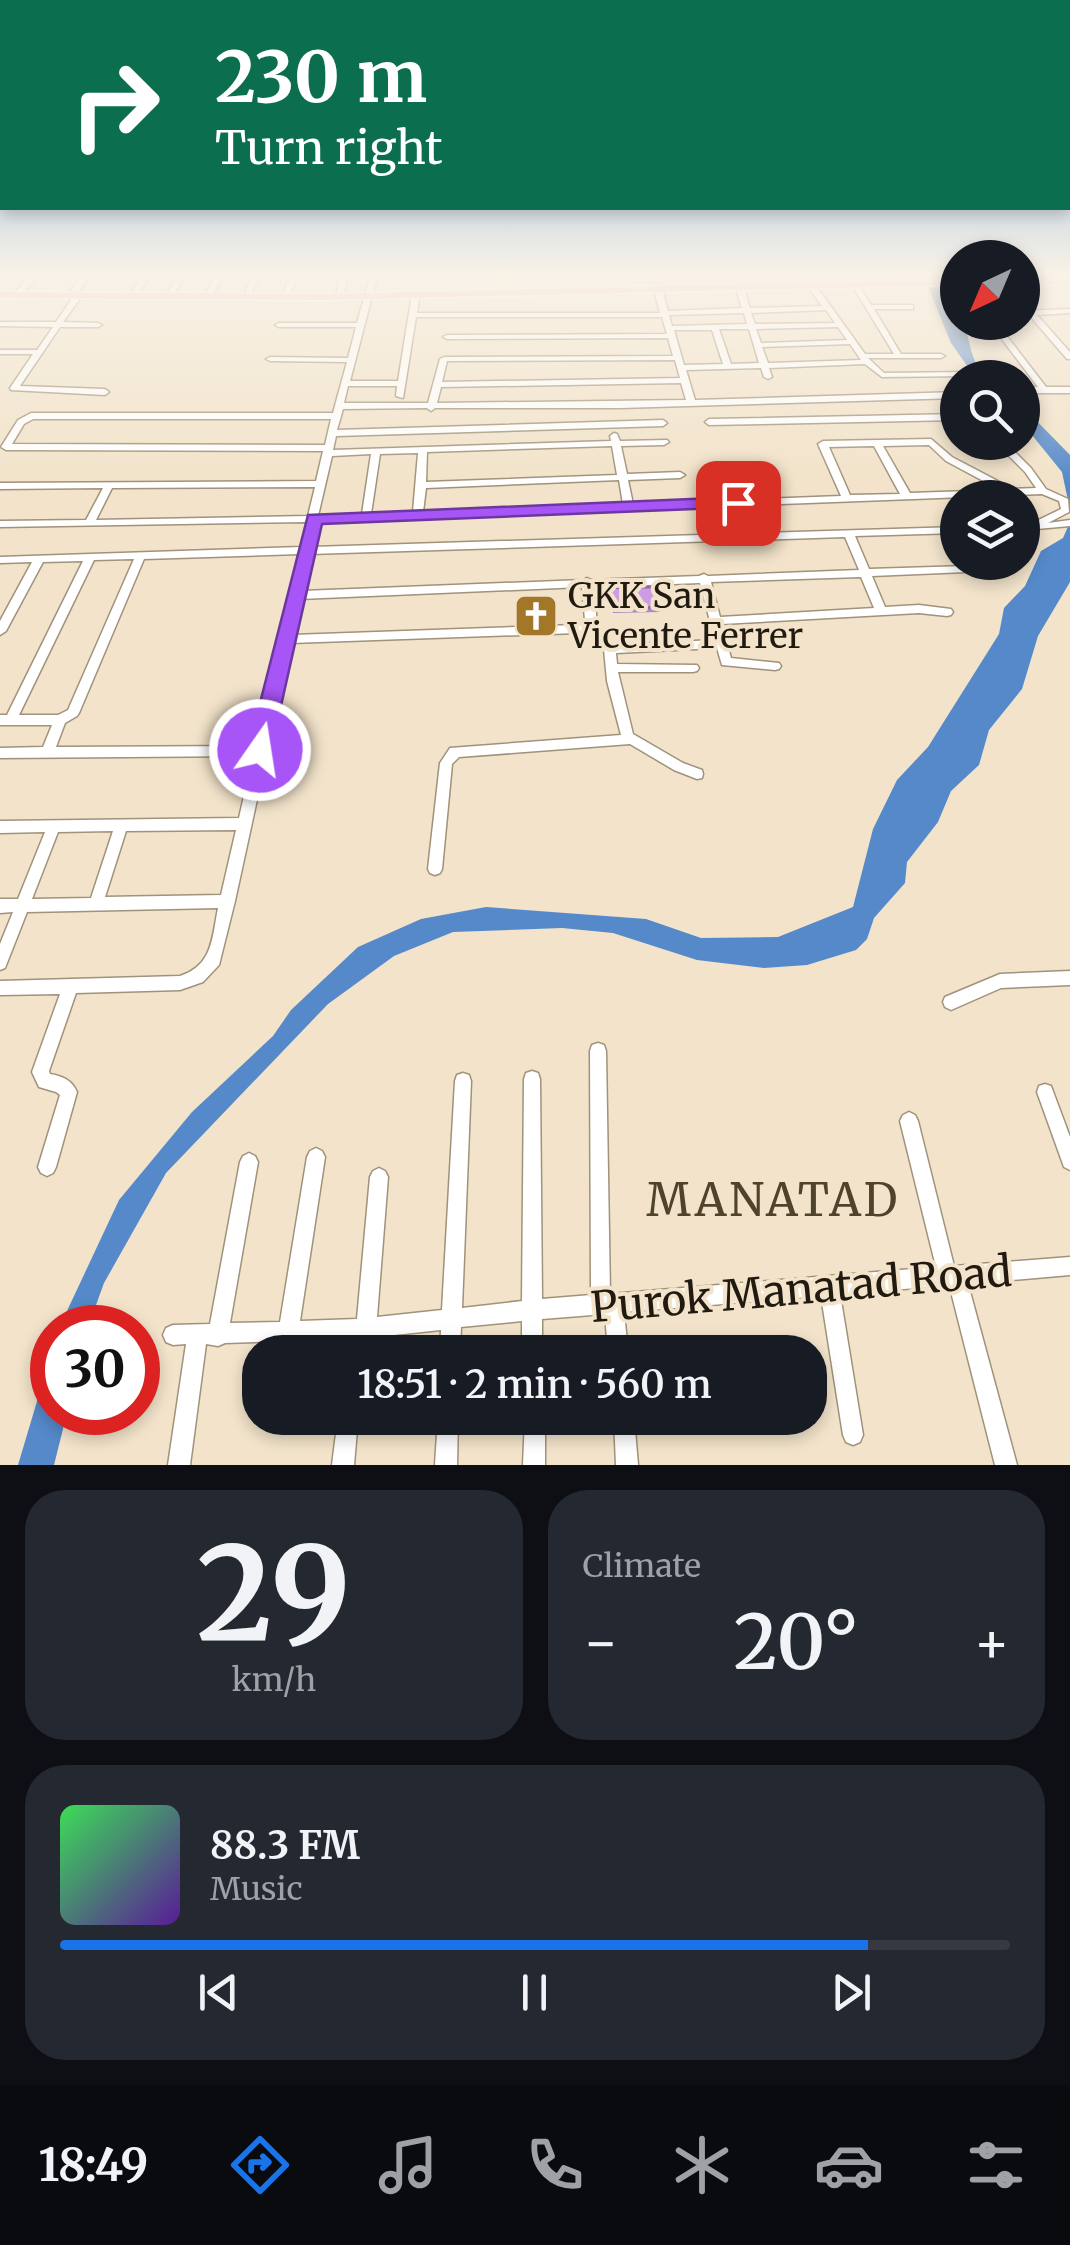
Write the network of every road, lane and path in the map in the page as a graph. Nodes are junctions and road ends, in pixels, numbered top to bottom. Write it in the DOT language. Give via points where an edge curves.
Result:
graph roads {
  1 [pos="43,345"];
  2 [pos="355,345"];
  3 [pos="408,345"];
  4 [pos="446,345"];
  5 [pos="673,345"];
  6 [pos="721,345"];
  7 [pos="759,345"];
  8 [pos="854,345"];
  9 [pos="892,345"];
  10 [pos="1010,345"];
  11 [pos="0,352"];
  12 [pos="38,352"];
  13 [pos="899,356"];
  14 [pos="942,356"];
  15 [pos="270,359"];
  16 [pos="444,359"];
  17 [pos="865,359"];
  18 [pos="351,360"];
  19 [pos="678,363"];
  20 [pos="728,366"];
  21 [pos="765,366"];
  22 [pos="940,374"];
  23 [pos="768,377"];
  24 [pos="684,380"];
  25 [pos="402,383"];
  26 [pos="0,384"];
  27 [pos="16,384"];
  28 [pos="344,384"];
  29 [pos="440,385"];
  30 [pos="1040,390"];
  31 [pos="1044,390"];
  32 [pos="1070,390"];
  33 [pos="105,392"];
  34 [pos="940,395"];
  35 [pos="400,396"];
  36 [pos="691,402"];
  37 [pos="430,408"];
  38 [pos="338,411"];
  39 [pos="940,417"];
  40 [pos="834,419"];
  41 [pos="709,422"];
  42 [pos="663,423"];
  43 [pos="614,426"];
  44 [pos="0,427"];
  45 [pos="18,428"];
  46 [pos="927,430"];
  47 [pos="332,433"];
  48 [pos="664,442"];
  49 [pos="876,442"];
  50 [pos="931,442"];
  51 [pos="845,443"];
  52 [pos="615,447"];
  53 [pos="675,449"];
  54 [pos="329,450"];
  55 [pos="376,453"];
  56 [pos="424,454"];
  57 [pos="1018,460"];
  58 [pos="680,475"];
  59 [pos="622,477"];
  60 [pos="989,480"];
  61 [pos="321,484"];
  62 [pos="421,485"];
  63 [pos="0,486"];
  64 [pos="109,486"];
  65 [pos="1040,492"];
  66 [pos="1044,492"];
  67 [pos="940,496"];
  68 [pos="906,497"];
  69 [pos="847,499"];
  70 [pos="629,507"];
  71 [pos="418,516"];
  72 [pos="366,517"];
  73 [pos="314,519"];
  74 [pos="1040,522"];
  75 [pos="0,524"];
  76 [pos="89,524"];
  77 [pos="1065,524"];
  78 [pos="1040,527"];
  79 [pos="940,530"];
  80 [pos="849,533"];
  81 [pos="307,553"];
  82 [pos="140,558"];
  83 [pos="90,559"];
  84 [pos="0,560"];
  85 [pos="39,560"];
  86 [pos="940,569"];
  87 [pos="866,571"];
  88 [pos="704,577"];
  89 [pos="587,582"];
  90 [pos="298,595"];
  91 [pos="881,612"];
  92 [pos="946,612"];
  93 [pos="714,621"];
  94 [pos="0,632"];
  95 [pos="285,639"];
  96 [pos="719,644"];
  97 [pos="776,666"];
  98 [pos="611,668"];
  99 [pos="693,668"];
  100 [pos="6,720"];
  101 [pos="60,720"];
  102 [pos="631,739"];
  103 [pos="260,750"];
  104 [pos="48,752"];
  105 [pos="0,753"];
  106 [pos="697,774"];
  107 [pos="244,824"];
  108 [pos="121,826"];
  109 [pos="0,828"];
  110 [pos="53,828"];
  111 [pos="435,869"];
  112 [pos="228,901"];
  113 [pos="96,904"];
  114 [pos="0,906"];
  115 [pos="22,906"];
  116 [pos="0,962"];
  117 [pos="1070,978"];
  118 [pos="71,985"];
  119 [pos="0,988"];
  120 [pos="951,1002"];
  121 [pos="598,1051"];
  122 [pos="532,1079"];
  123 [pos="464,1080"];
  124 [pos="1046,1092"];
  125 [pos="908,1121"];
  126 [pos="316,1157"];
  127 [pos="1070,1161"];
  128 [pos="249,1162"];
  129 [pos="47,1167"];
  130 [pos="379,1178"];
  131 [pos="1070,1266"];
  132 [pos="953,1278"];
  133 [pos="829,1286"];
  134 [pos="608,1305"];
  135 [pos="531,1310"];
  136 [pos="450,1321"];
  137 [pos="362,1329"];
  138 [pos="288,1334"];
  139 [pos="173,1335"];
  140 [pos="360,1335"];
  141 [pos="450,1335"];
  142 [pos="532,1335"];
  143 [pos="614,1335"];
  144 [pos="207,1336"];
  145 [pos="346,1435"];
  146 [pos="447,1435"];
  147 [pos="535,1435"];
  148 [pos="625,1435"];
  149 [pos="853,1436"];
  150 [pos="179,1465"];
  151 [pos="343,1465"];
  152 [pos="446,1465"];
  153 [pos="534,1465"];
  154 [pos="627,1465"];
  155 [pos="1006,1465"];
  1 -- 12 [label="street"];
  2 -- 18 [label="street"];
  3 -- 25 [label="street"];
  4 -- 16 [label="street"];
  5 -- 19 [label="street"];
  6 -- 20 [label="street"];
  7 -- 21 [label="street"];
  8 -- 17 [label="street"];
  9 -- 13 [label="street"];
  10 -- 31 [label="street"];
  11 -- 12 [label="street"];
  12 -- 27 [label="street"];
  13 -- 14 [label="street"];
  13 -- 17 [label="street"];
  15 -- 18 [label="street"];
  16 -- 19 [label="street"];
  16 -- 29 [label="street"];
  17 -- 21 [label="street"];
  17 -- 22 [label="street" via="882,375"];
  18 -- 28 [label="street"];
  19 -- 20 [label="street"];
  19 -- 24 [label="street"];
  20 -- 21 [label="street"];
  21 -- 23 [label="street"];
  24 -- 29 [label="street"];
  24 -- 36 [label="street"];
  25 -- 28 [label="street"];
  25 -- 35 [label="street"];
  26 -- 27 [label="street"];
  27 -- 33 [label="street" via="16,390"];
  28 -- 38 [label="street"];
  29 -- 37 [label="street"];
  30 -- 31 [label="street"];
  31 -- 32 [label="street"];
  34 -- 36 [label="street"];
  36 -- 37 [label="street"];
  37 -- 38 [label="street"];
  38 -- 45 [label="street" via="32,416"];
  38 -- 47 [label="street"];
  39 -- 40 [label="street"];
  40 -- 41 [label="street"];
  40 -- 51 [label="street"];
  42 -- 43 [label="street"];
  43 -- 47 [label="street"];
  43 -- 52 [label="street"];
  44 -- 45 [label="street"];
  45 -- 54 [label="street" via="9,450"];
  46 -- 50 [label="street"];
  47 -- 54 [label="street"];
  48 -- 52 [label="street"];
  49 -- 50 [label="street"];
  49 -- 51 [label="street"];
  49 -- 68 [label="street"];
  50 -- 60 [label="street"];
  51 -- 69 [label="street" via="821,448"];
  52 -- 53 [label="street"];
  52 -- 56 [label="street"];
  52 -- 59 [label="street"];
  54 -- 55 [label="street"];
  54 -- 61 [label="street"];
  55 -- 56 [label="street"];
  55 -- 72 [label="street"];
  56 -- 62 [label="street"];
  57 -- 66 [label="street"];
  58 -- 59 [label="street"];
  59 -- 62 [label="street"];
  59 -- 70 [label="street"];
  61 -- 64 [label="street"];
  61 -- 73 [label="street"];
  62 -- 71 [label="street"];
  63 -- 64 [label="street"];
  64 -- 76 [label="street"];
  65 -- 66 [label="street"];
  66 -- 74 [label="street" via="1061,497 1066,510"];
  67 -- 68 [label="street"];
  68 -- 69 [label="street"];
  69 -- 70 [label="street"];
  70 -- 71 [label="street"];
  71 -- 72 [label="street"];
  72 -- 73 [label="street"];
  73 -- 76 [label="street"];
  73 -- 81 [label="street"];
  75 -- 76 [label="street"];
  77 -- 78 [label="street"];
  79 -- 80 [label="street"];
  80 -- 81 [label="street"];
  80 -- 87 [label="street"];
  81 -- 82 [label="street"];
  81 -- 90 [label="street"];
  82 -- 83 [label="street"];
  82 -- 101 [label="street" via="78,704"];
  83 -- 85 [label="street"];
  83 -- 100 [label="street"];
  84 -- 85 [label="street"];
  85 -- 94 [label="street"];
  86 -- 87 [label="street"];
  87 -- 88 [label="street"];
  87 -- 91 [label="street"];
  88 -- 89 [label="street"];
  88 -- 93 [label="street"];
  89 -- 90 [label="street"];
  89 -- 95 [label="street" via="591,622 577,629"];
  90 -- 95 [label="street"];
  91 -- 92 [label="street"];
  91 -- 93 [label="street"];
  93 -- 96 [label="street"];
  95 -- 103 [label="street"];
  96 -- 97 [label="street" via="732,665"];
  96 -- 98 [label="street" via="612,647"];
  98 -- 99 [label="street"];
  98 -- 102 [label="street"];
  100 -- 101 [label="street"];
  101 -- 104 [label="street"];
  102 -- 106 [label="street"];
  102 -- 111 [label="street" via="450,755"];
  103 -- 104 [label="street"];
  103 -- 107 [label="street"];
  104 -- 105 [label="street"];
  107 -- 108 [label="street"];
  107 -- 112 [label="street"];
  108 -- 110 [label="street"];
  108 -- 113 [label="street"];
  109 -- 110 [label="street"];
  110 -- 115 [label="street"];
  112 -- 113 [label="street"];
  112 -- 118 [label="street" via="221,944 198,977 132,987"];
  113 -- 115 [label="street"];
  114 -- 115 [label="street"];
  115 -- 116 [label="street"];
  117 -- 120 [label="street" via="1000,981"];
  118 -- 119 [label="street"];
  118 -- 129 [label="street" via="40,1072 44,1082 69,1092"];
  121 -- 134 [label="street"];
  122 -- 135 [label="street"];
  123 -- 136 [label="street"];
  124 -- 127 [label="street"];
  125 -- 132 [label="street"];
  126 -- 138 [label="street"];
  128 -- 144 [label="street"];
  130 -- 137 [label="street"];
  131 -- 132 [label="street, Purok Manatad Road"];
  132 -- 133 [label="street, Purok Manatad Road"];
  132 -- 155 [label="street"];
  133 -- 134 [label="street, Purok Manatad Road"];
  133 -- 149 [label="street"];
  134 -- 135 [label="street, Purok Manatad Road"];
  134 -- 143 [label="street"];
  135 -- 136 [label="street, Purok Manatad Road"];
  135 -- 142 [label="street"];
  136 -- 137 [label="street, Purok Manatad Road"];
  136 -- 141 [label="street"];
  137 -- 138 [label="street, Purok Manatad Road"];
  137 -- 140 [label="street"];
  138 -- 144 [label="street, Purok Manatad Road"];
  139 -- 144 [label="street, Purok Manatad Road"];
  144 -- 150 [label="street"];
  145 -- 151 [label="street"];
  146 -- 152 [label="street"];
  147 -- 153 [label="street"];
  148 -- 154 [label="street"];
}
